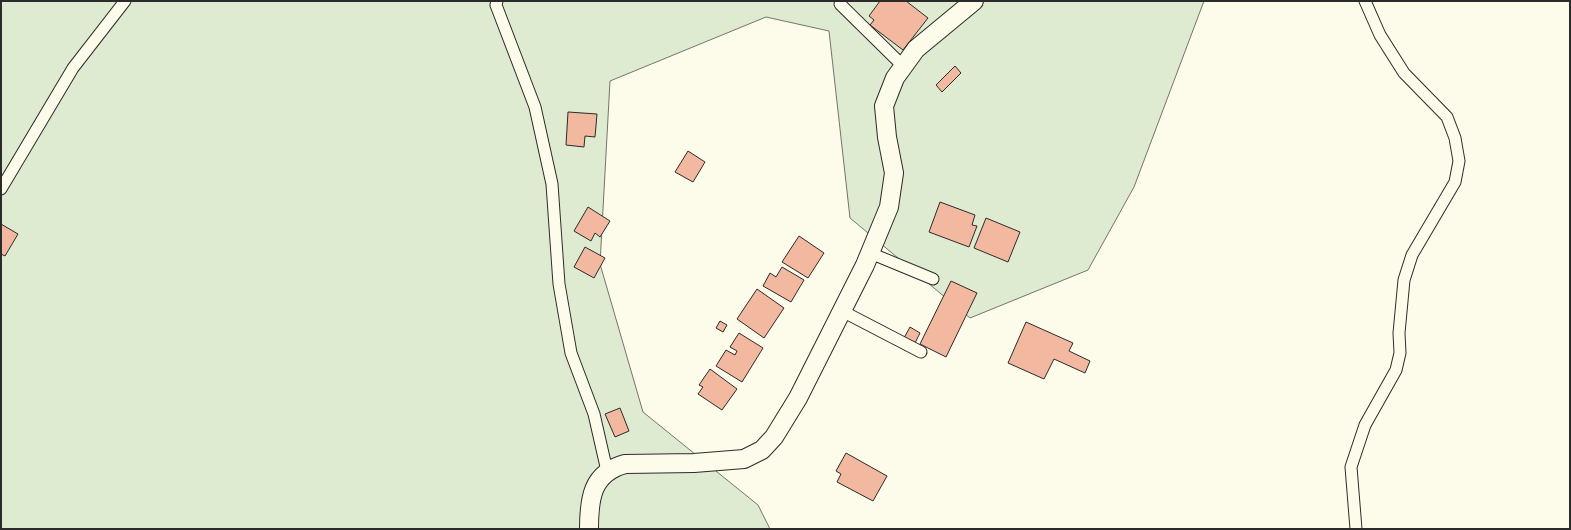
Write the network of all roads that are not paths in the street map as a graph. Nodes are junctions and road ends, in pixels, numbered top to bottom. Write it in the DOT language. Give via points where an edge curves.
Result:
graph roads {
  1 [pos="125,1"];
  2 [pos="496,1"];
  3 [pos="974,1"];
  4 [pos="1364,1"];
  5 [pos="840,4"];
  6 [pos="903,66"];
  7 [pos="1,189"];
  8 [pos="870,253"];
  9 [pos="933,278"];
  10 [pos="842,311"];
  11 [pos="921,352"];
  12 [pos="607,471"];
  13 [pos="589,529"];
  14 [pos="1356,529"];
  1 -- 7 [label="street" via="73,68"];
  2 -- 12 [label="street" via="535,107 552,184 559,284 571,353 594,414"];
  3 -- 6 [label="main road" via="916,49"];
  4 -- 14 [label="street" via="1380,34 1404,73 1447,117 1456,138 1459,161 1455,182 1412,255 1404,280 1399,333 1400,354 1396,370 1365,425 1351,466"];
  5 -- 6 [label="street"];
  6 -- 8 [label="main road" via="895,78 884,106 894,173 889,207"];
  8 -- 9 [label="street"];
  8 -- 10 [label="main road"];
  10 -- 11 [label="street"];
  10 -- 12 [label="main road" via="798,398 774,437 762,450 744,459 625,464"];
  12 -- 13 [label="main road" via="595,486 592,495"];
}
